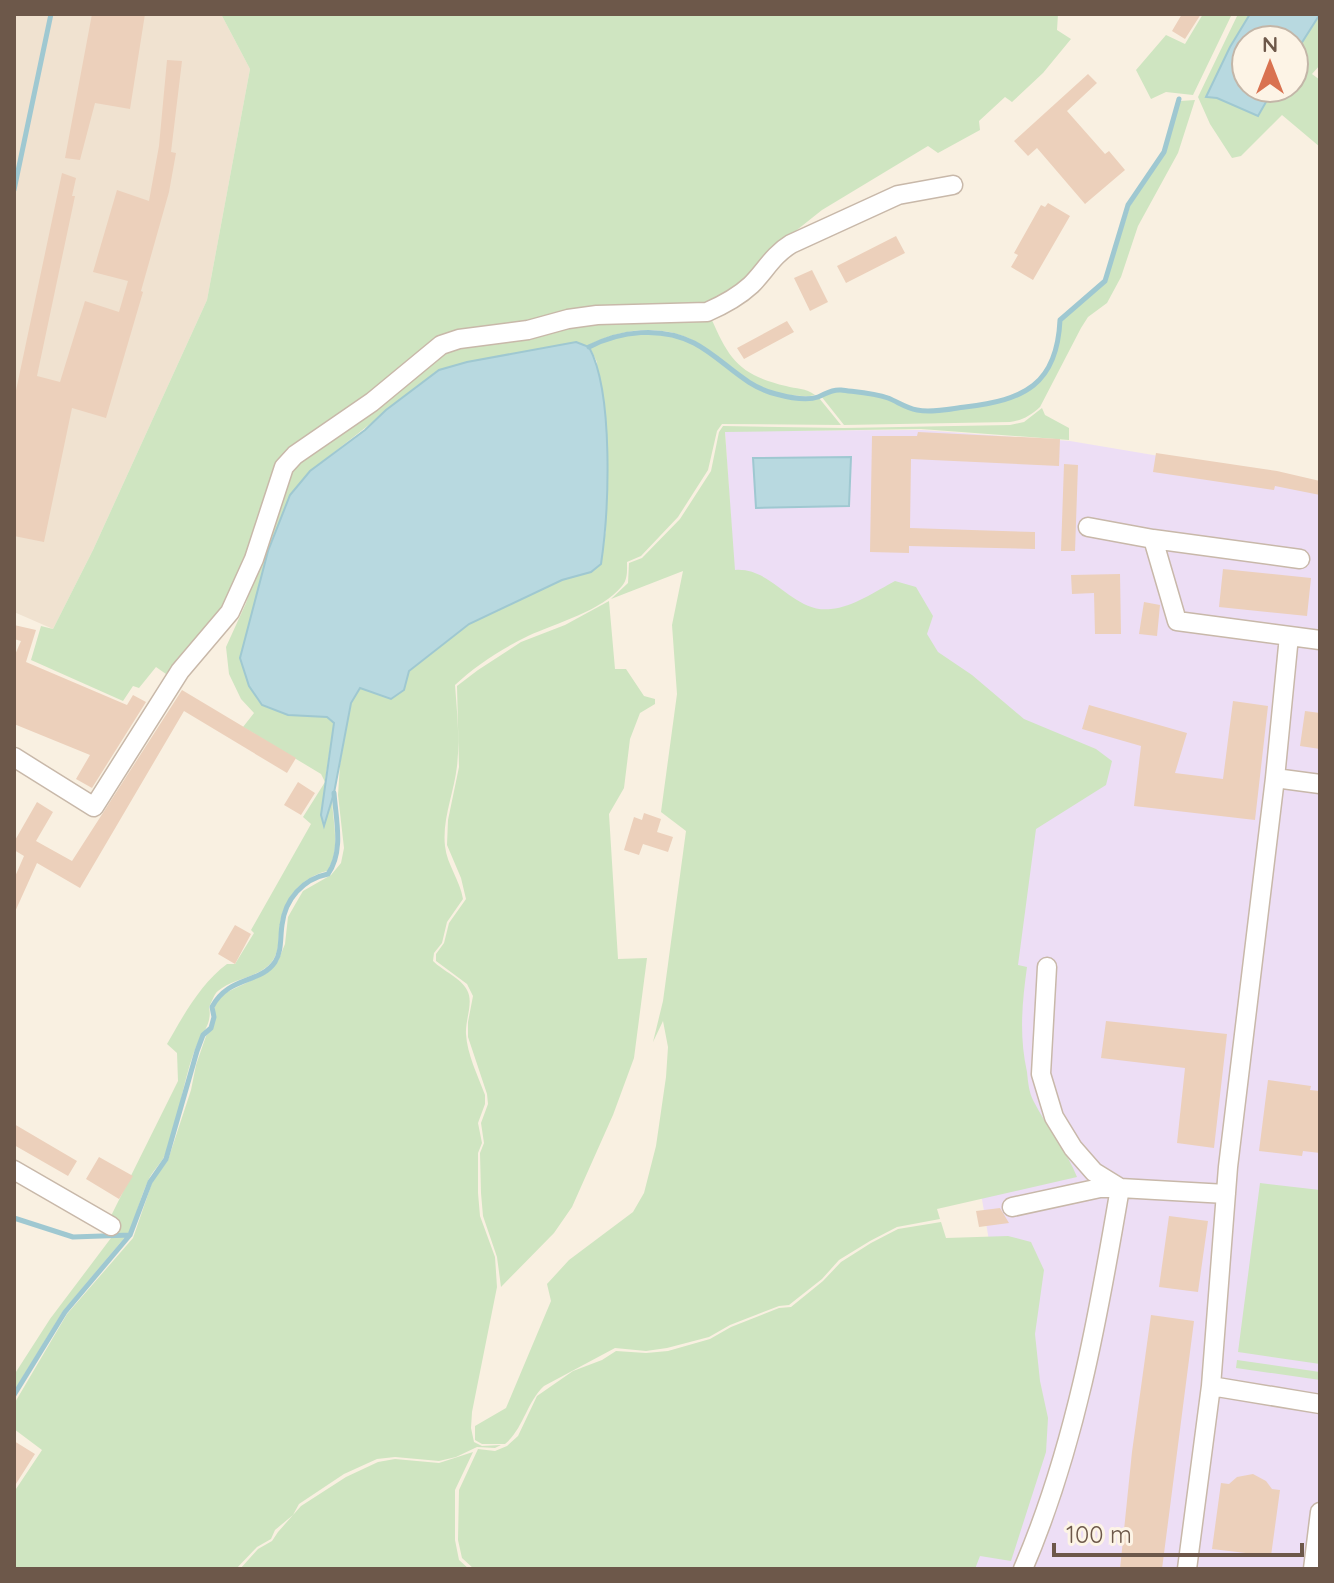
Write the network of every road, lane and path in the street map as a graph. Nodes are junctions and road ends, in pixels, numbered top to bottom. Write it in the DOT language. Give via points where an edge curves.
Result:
graph roads {
  1 [pos="953,185"];
  2 [pos="1088,527"];
  3 [pos="1153,539"];
  4 [pos="1300,559"];
  5 [pos="1289,636"];
  6 [pos="1320,640"];
  7 [pos="14,757"];
  8 [pos="1275,778"];
  9 [pos="1320,784"];
  10 [pos="1047,967"];
  11 [pos="14,1170"];
  12 [pos="1120,1188"];
  13 [pos="1226,1194"];
  14 [pos="1012,1207"];
  15 [pos="111,1226"];
  16 [pos="1211,1386"];
  17 [pos="1320,1404"];
  18 [pos="1320,1512"];
  19 [pos="1023,1569"];
  20 [pos="1187,1569"];
  21 [pos="1313,1569"];
  1 -- 7 [label="street" via="898,195 791,244 752,283 707,312 597,315 441,345 284,467 230,612 180,671 94,807"];
  2 -- 3 [label="street"];
  3 -- 4 [label="street"];
  3 -- 5 [label="street" via="1177,621"];
  5 -- 6 [label="street"];
  5 -- 8 [label="street"];
  8 -- 9 [label="street"];
  8 -- 13 [label="street"];
  10 -- 12 [label="street" via="1040,1063 1048,1102 1073,1148 1094,1172"];
  11 -- 15 [label="street"];
  12 -- 13 [label="street"];
  12 -- 14 [label="street"];
  12 -- 19 [label="street" via="1098,1320 1057,1485"];
  13 -- 16 [label="street"];
  16 -- 17 [label="street"];
  16 -- 20 [label="street"];
  18 -- 21 [label="street"];
}
